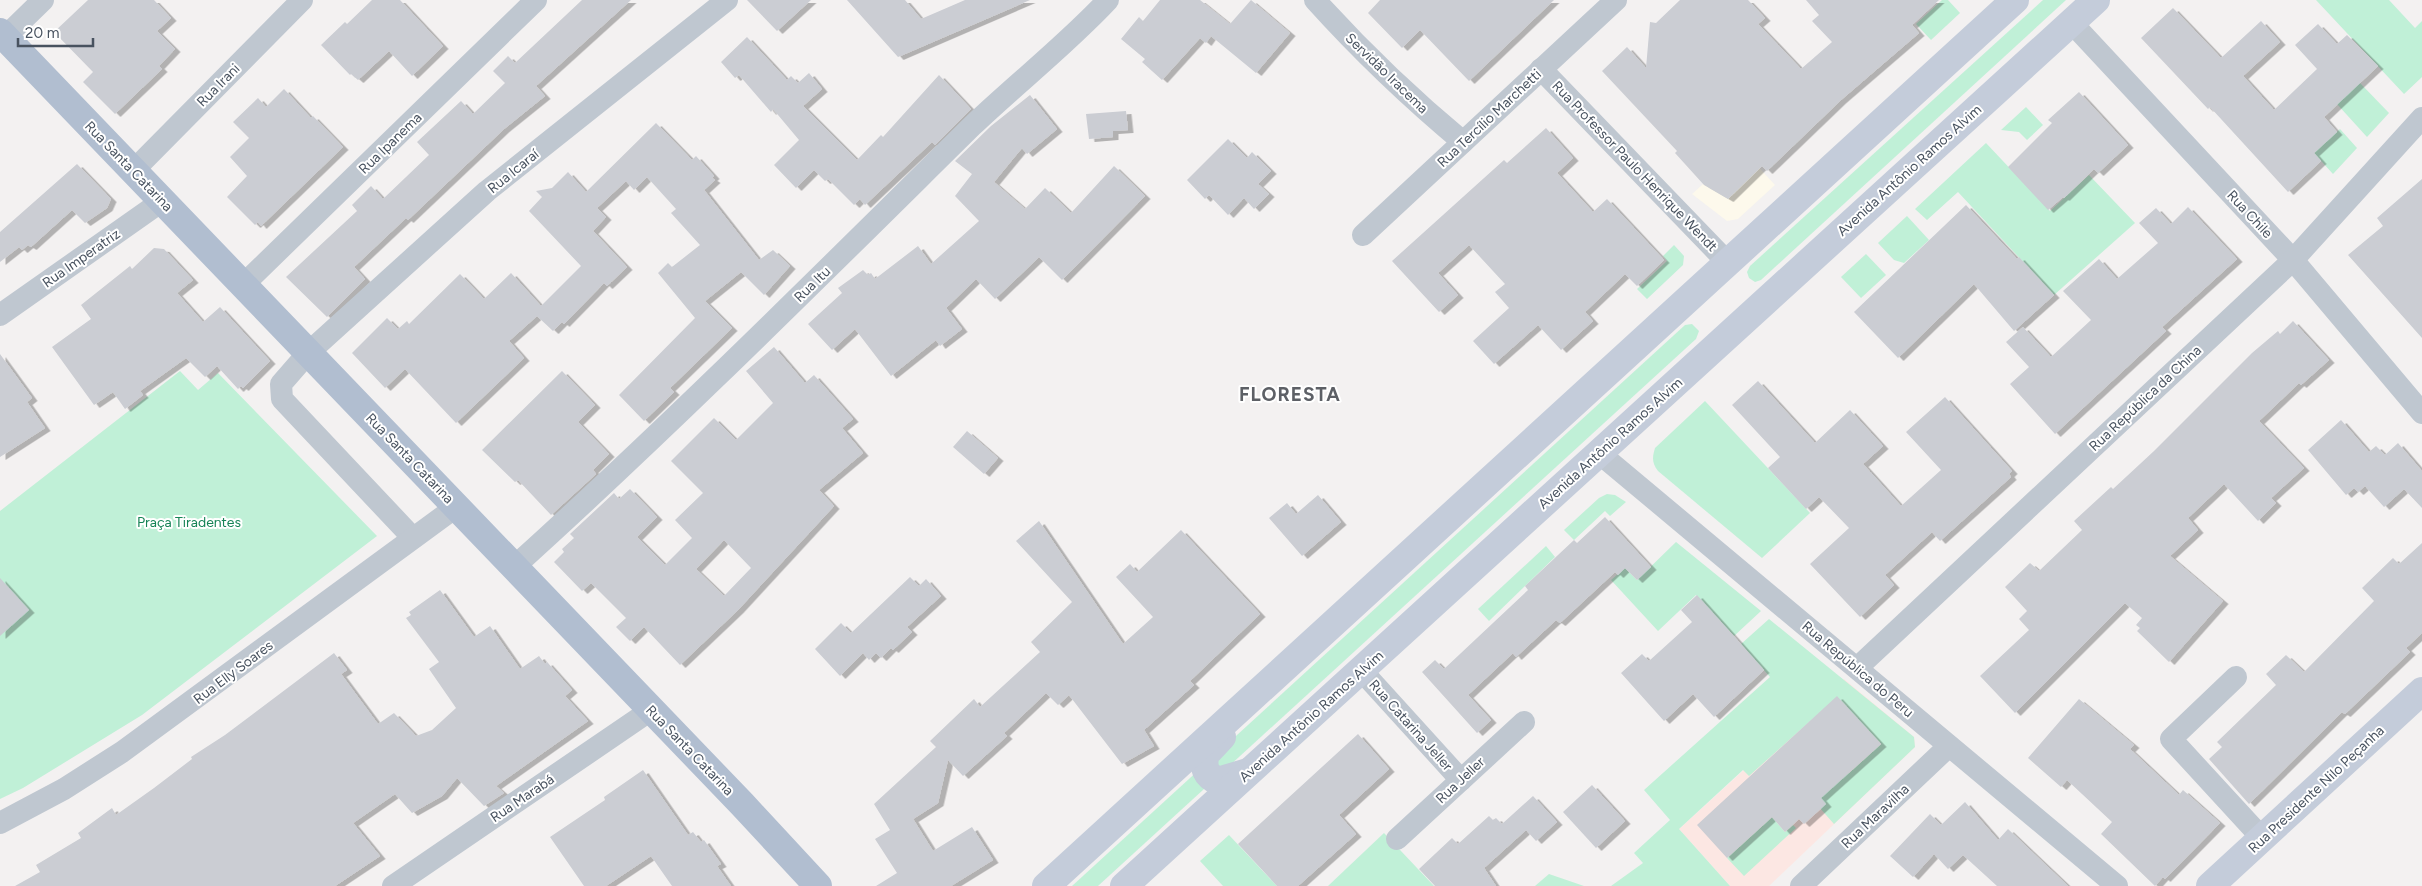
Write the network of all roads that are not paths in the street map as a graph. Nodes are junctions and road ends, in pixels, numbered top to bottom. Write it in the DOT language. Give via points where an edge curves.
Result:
graph roads {
  1 [pos="43,0"];
  2 [pos="302,0"];
  3 [pos="536,0"];
  4 [pos="727,0"];
  5 [pos="1108,0"];
  6 [pos="1315,0"];
  7 [pos="1616,0"];
  8 [pos="2015,0"];
  9 [pos="2096,0"];
  10 [pos="2071,22"];
  11 [pos="2,35"];
  12 [pos="1541,69"];
  13 [pos="2422,118"];
  14 [pos="1463,142"];
  15 [pos="134,171"];
  16 [pos="162,201"];
  17 [pos="1363,236"];
  18 [pos="2293,260"];
  19 [pos="1728,263"];
  20 [pos="243,285"];
  21 [pos="0,315"];
  22 [pos="308,353"];
  23 [pos="2422,413"];
  24 [pos="1600,453"];
  25 [pos="456,507"];
  26 [pos="413,538"];
  27 [pos="514,566"];
  28 [pos="1856,668"];
  29 [pos="1361,670"];
  30 [pos="2236,677"];
  31 [pos="1265,686"];
  32 [pos="2421,693"];
  33 [pos="651,710"];
  34 [pos="1524,722"];
  35 [pos="1950,746"];
  36 [pos="1250,771"];
  37 [pos="1461,780"];
  38 [pos="0,823"];
  39 [pos="2262,838"];
  40 [pos="1397,839"];
  41 [pos="393,886"];
  42 [pos="818,886"];
  43 [pos="1046,886"];
  44 [pos="1124,886"];
  45 [pos="1801,886"];
  46 [pos="2117,886"];
  47 [pos="2210,886"];
  1 -- 11 [label="street"];
  2 -- 15 [label="street, Rua Irani"];
  3 -- 20 [label="street, Rua Ipanema"];
  4 -- 22 [label="street, Rua Icaraí" via="488,191"];
  5 -- 27 [label="street, Rua Itu" via="1076,34 973,125 701,394"];
  6 -- 14 [label="street, Servidão Iracema" via="1358,47"];
  7 -- 12 [label="street, Rua Tercílio Marchetti"];
  8 -- 19 [label="street"];
  9 -- 10 [label="street, Avenida Antônio Ramos Alvim"];
  10 -- 18 [label="street, Rua Chile"];
  10 -- 24 [label="street, Avenida Antônio Ramos Alvim"];
  11 -- 15 [label="main road, Rua Santa Catarina"];
  12 -- 14 [label="street, Rua Tercílio Marchetti"];
  12 -- 19 [label="street, Rua Professor Paulo Henrique Wendt"];
  13 -- 18 [label="street, Rua República da China"];
  14 -- 17 [label="street, Rua Tercílio Marchetti"];
  15 -- 16 [label="main road, Rua Santa Catarina"];
  16 -- 20 [label="main road, Rua Santa Catarina"];
  16 -- 21 [label="street, Rua Imperatriz"];
  18 -- 23 [label="street, Rua Chile"];
  18 -- 28 [label="street, Rua República da China"];
  19 -- 31 [label="street"];
  20 -- 22 [label="main road, Rua Santa Catarina"];
  22 -- 25 [label="main road, Rua Santa Catarina"];
  22 -- 26 [label="street, Rua Icaraí" via="281,384 282,399"];
  24 -- 28 [label="street, Rua República do Peru"];
  24 -- 29 [label="street, Avenida Antônio Ramos Alvim"];
  25 -- 26 [label="street, Rua Elly Soares"];
  25 -- 27 [label="main road, Rua Santa Catarina"];
  26 -- 38 [label="street, Rua Elly Soares" via="122,752 64,789"];
  27 -- 33 [label="main road, Rua Santa Catarina"];
  28 -- 35 [label="street, Rua República do Peru"];
  29 -- 36 [label="street, Avenida Antônio Ramos Alvim"];
  29 -- 37 [label="street, Rua Catarina Jeller"];
  30 -- 39 [label="street" via="2171,740"];
  31 -- 36 [label="street" via="1263,701 1209,750 1204,760 1207,774 1218,781 1236,778"];
  31 -- 43 [label="street"];
  32 -- 39 [label="street, Rua Presidente Nilo Peçanha"];
  33 -- 41 [label="street, Rua Marabá"];
  33 -- 42 [label="main road, Rua Santa Catarina"];
  34 -- 37 [label="street, Rua Jeller"];
  35 -- 45 [label="street, Rua Maravilha"];
  35 -- 46 [label="street, Rua República do Peru"];
  36 -- 44 [label="street, Avenida Antônio Ramos Alvim"];
  37 -- 40 [label="street, Rua Jeller"];
  39 -- 47 [label="street, Rua Presidente Nilo Peçanha"];
}
